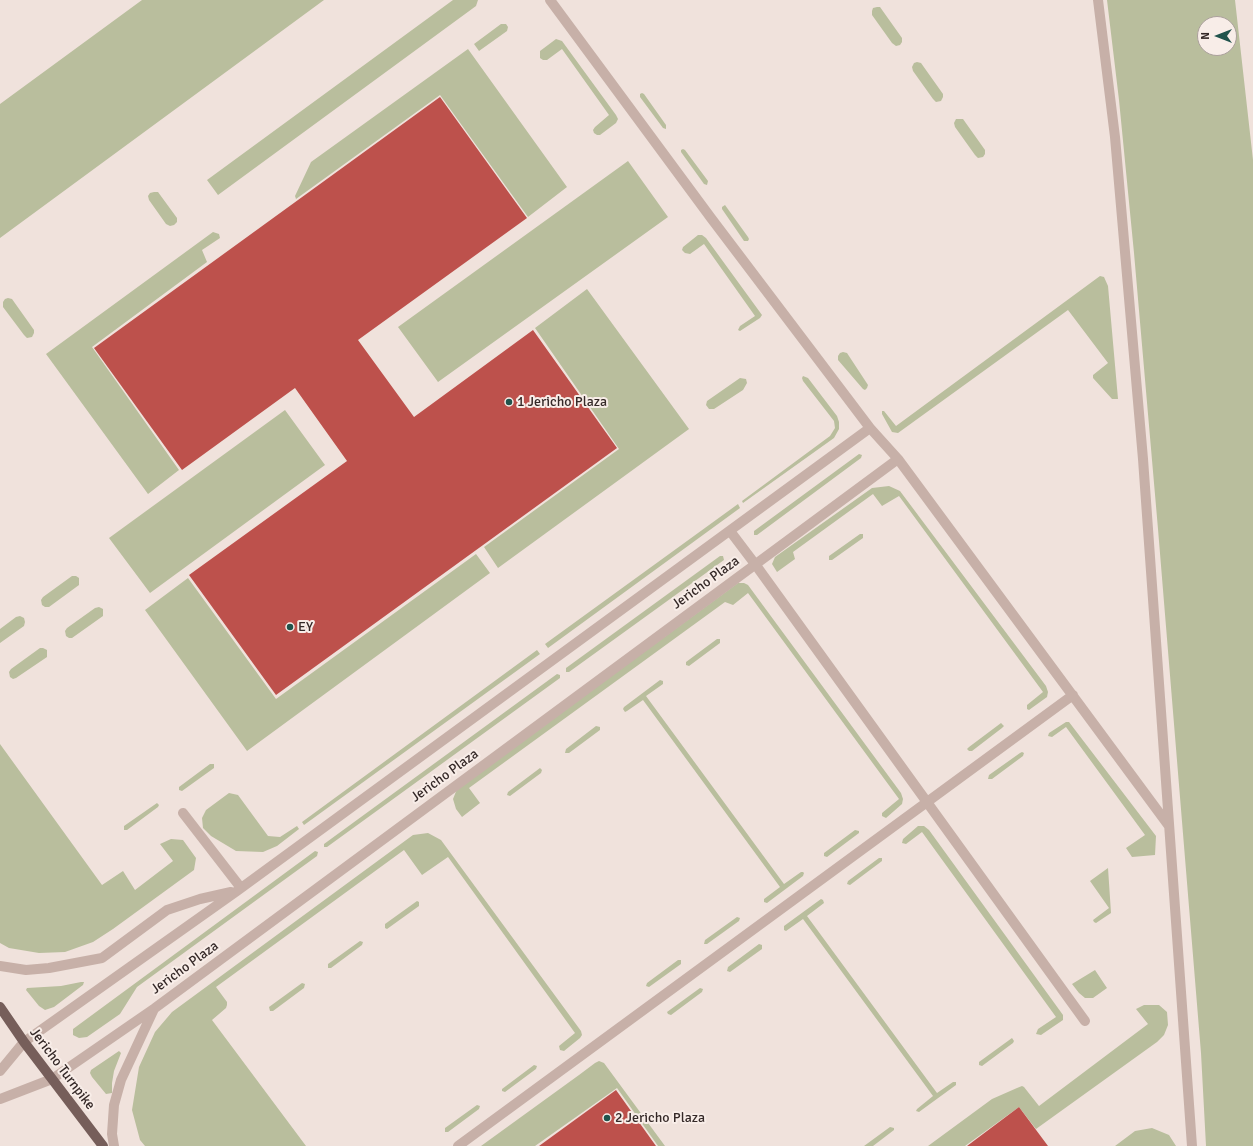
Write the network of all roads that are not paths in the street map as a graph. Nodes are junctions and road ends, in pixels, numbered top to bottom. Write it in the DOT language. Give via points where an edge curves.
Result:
graph roads {
  1 [pos="550,0"];
  2 [pos="1098,0"];
  3 [pos="870,428"];
  4 [pos="898,459"];
  5 [pos="730,531"];
  6 [pos="755,564"];
  7 [pos="1073,695"];
  8 [pos="927,802"];
  9 [pos="183,813"];
  10 [pos="1170,826"];
  11 [pos="239,889"];
  12 [pos="0,966"];
  13 [pos="0,1007"];
  14 [pos="155,1008"];
  15 [pos="1085,1021"];
  16 [pos="24,1042"];
  17 [pos="0,1071"];
  18 [pos="52,1079"];
  19 [pos="0,1099"];
  20 [pos="103,1146"];
  21 [pos="114,1146"];
  22 [pos="458,1146"];
  23 [pos="1192,1146"];
  1 -- 3 [label="lane"];
  2 -- 10 [label="lane" via="1115,137 1143,459"];
  3 -- 4 [label="lane"];
  3 -- 5 [label="lane, Jericho Plaza"];
  4 -- 6 [label="lane, Jericho Plaza"];
  4 -- 7 [label="lane"];
  5 -- 6 [label="lane"];
  5 -- 11 [label="lane, Jericho Plaza"];
  6 -- 8 [label="lane"];
  6 -- 14 [label="lane, Jericho Plaza"];
  7 -- 8 [label="lane"];
  7 -- 10 [label="lane"];
  8 -- 15 [label="lane"];
  8 -- 22 [label="lane"];
  9 -- 11 [label="lane"];
  10 -- 23 [label="lane"];
  11 -- 12 [label="lane" via="167,910 102,958 26,970"];
  11 -- 16 [label="lane, Jericho Plaza"];
  13 -- 16 [label="main road, Jericho Turnpike"];
  14 -- 18 [label="lane, Jericho Plaza"];
  14 -- 21 [label="lane" via="121,1080 114,1106"];
  16 -- 17 [label="lane, Jericho Plaza"];
  16 -- 18 [label="main road, Jericho Turnpike"];
  18 -- 19 [label="lane, Jericho Plaza"];
  18 -- 20 [label="main road, Jericho Turnpike"];
}
